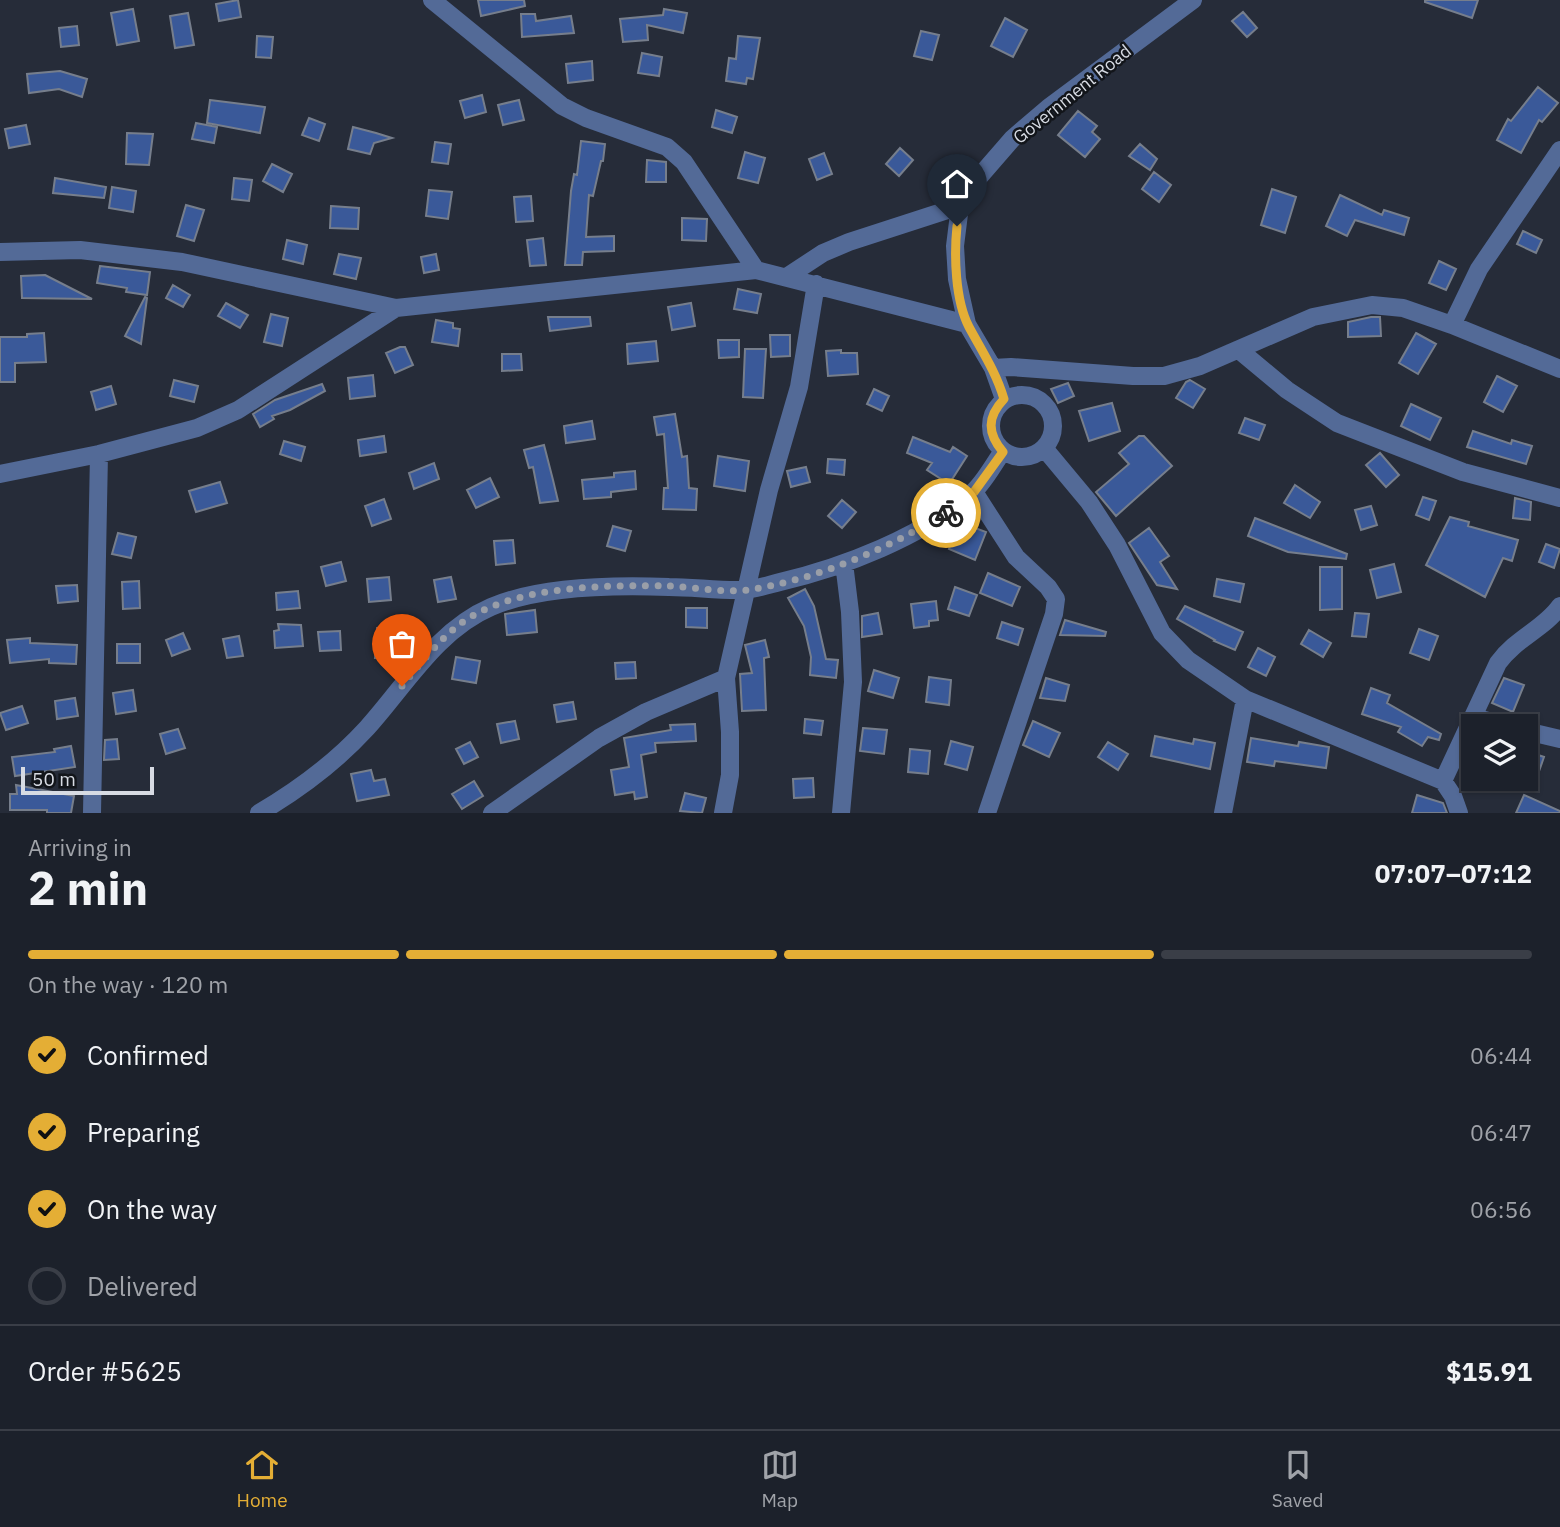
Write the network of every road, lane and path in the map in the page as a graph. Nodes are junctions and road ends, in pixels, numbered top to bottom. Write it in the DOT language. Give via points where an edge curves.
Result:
graph roads {
  1 [pos="432,0"];
  2 [pos="1193,0"];
  3 [pos="1557,162"];
  4 [pos="960,206"];
  5 [pos="0,252"];
  6 [pos="756,270"];
  7 [pos="788,276"];
  8 [pos="816,284"];
  9 [pos="396,308"];
  10 [pos="967,324"];
  11 [pos="1452,325"];
  12 [pos="1239,350"];
  13 [pos="993,368"];
  14 [pos="1560,369"];
  15 [pos="1004,399"];
  16 [pos="1044,449"];
  17 [pos="1003,452"];
  18 [pos="99,454"];
  19 [pos="0,474"];
  20 [pos="974,492"];
  21 [pos="1560,498"];
  22 [pos="844,563"];
  23 [pos="745,590"];
  24 [pos="1560,606"];
  25 [pos="726,678"];
  26 [pos="1245,699"];
  27 [pos="1474,714"];
  28 [pos="1538,734"];
  29 [pos="1560,739"];
  30 [pos="1461,743"];
  31 [pos="1443,781"];
  32 [pos="92,813"];
  33 [pos="259,813"];
  34 [pos="492,813"];
  35 [pos="723,813"];
  36 [pos="841,813"];
  37 [pos="987,813"];
  38 [pos="1223,813"];
  39 [pos="1459,813"];
  1 -- 6 [label="street" via="562,106 667,147 684,162"];
  2 -- 4 [label="street, Government Road" via="1039,115 980,176"];
  3 -- 11 [label="street" via="1479,269"];
  4 -- 7 [label="street" via="849,242"];
  4 -- 10 [label="street, Government Road" via="955,246"];
  5 -- 9 [label="street" via="80,250 182,262"];
  6 -- 7 [label="street"];
  6 -- 9 [label="street"];
  7 -- 8 [label="street"];
  8 -- 10 [label="street"];
  8 -- 23 [label="street" via="799,387"];
  9 -- 18 [label="street" via="238,410 197,428"];
  10 -- 13 [label="street, Government Road"];
  11 -- 12 [label="street" via="1403,308 1372,305 1313,317"];
  11 -- 14 [label="street"];
  12 -- 13 [label="street" via="1164,376"];
  12 -- 21 [label="street" via="1337,424 1463,472"];
  13 -- 15 [label="street, Government Road"];
  15 -- 16 [label="street" via="1027,394 1046,406 1054,428"];
  15 -- 17 [label="street" via="994,410 990,425 993,440"];
  16 -- 17 [label="street" via="1024,458"];
  16 -- 26 [label="street" via="1089,502 1117,545 1162,633 1188,660"];
  17 -- 20 [label="street"];
  18 -- 19 [label="street"];
  18 -- 32 [label="street"];
  20 -- 22 [label="street" via="910,534"];
  20 -- 37 [label="street" via="1016,557 1056,599"];
  22 -- 23 [label="street"];
  22 -- 36 [label="street" via="853,682"];
  23 -- 25 [label="street"];
  23 -- 33 [label="street" via="600,587 535,595 492,607 457,626 332,764"];
  24 -- 27 [label="street" via="1510,647"];
  25 -- 34 [label="street" via="599,738"];
  25 -- 35 [label="street" via="730,775"];
  26 -- 31 [label="street"];
  26 -- 38 [label="street"];
  28 -- 29 [label="street"];
  30 -- 31 [label="street"];
  31 -- 39 [label="street"];
}
